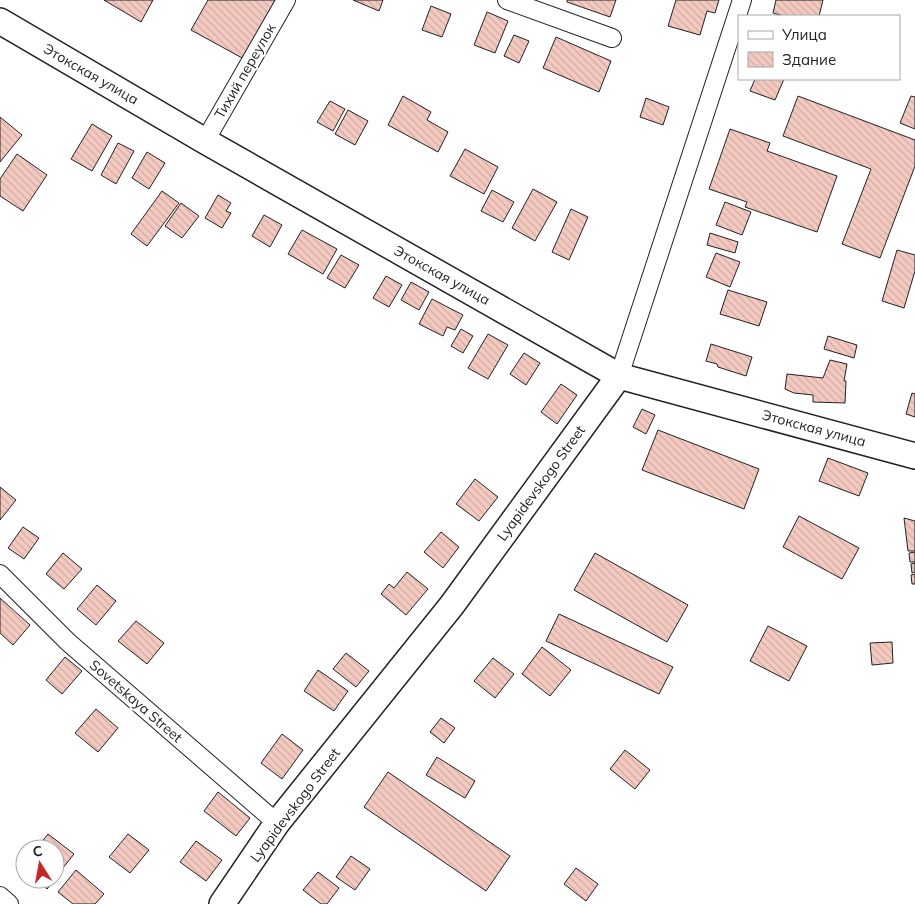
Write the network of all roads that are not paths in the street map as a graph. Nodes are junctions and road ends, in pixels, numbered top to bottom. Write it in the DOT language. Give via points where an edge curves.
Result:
graph roads {
  1 [pos="286,0"];
  2 [pos="507,0"];
  3 [pos="742,0"];
  4 [pos="0,21"];
  5 [pos="612,38"];
  6 [pos="205,141"];
  7 [pos="619,376"];
  8 [pos="915,456"];
  9 [pos="0,574"];
  10 [pos="277,823"];
  11 [pos="0,896"];
  12 [pos="9,904"];
  13 [pos="222,904"];
  1 -- 6 [label="street, Тихий переулок"];
  2 -- 5 [label="street"];
  3 -- 7 [label="street, Lyapidevskogo Street"];
  4 -- 6 [label="main road, Этокская улица"];
  6 -- 7 [label="main road, Этокская улица"];
  7 -- 8 [label="main road, Этокская улица"];
  7 -- 10 [label="main road, Lyapidevskogo Street" via="452,605"];
  9 -- 10 [label="street, Sovetskaya Street" via="68,642"];
  10 -- 13 [label="main road, Lyapidevskogo Street"];
  11 -- 12 [label="street"];
}
